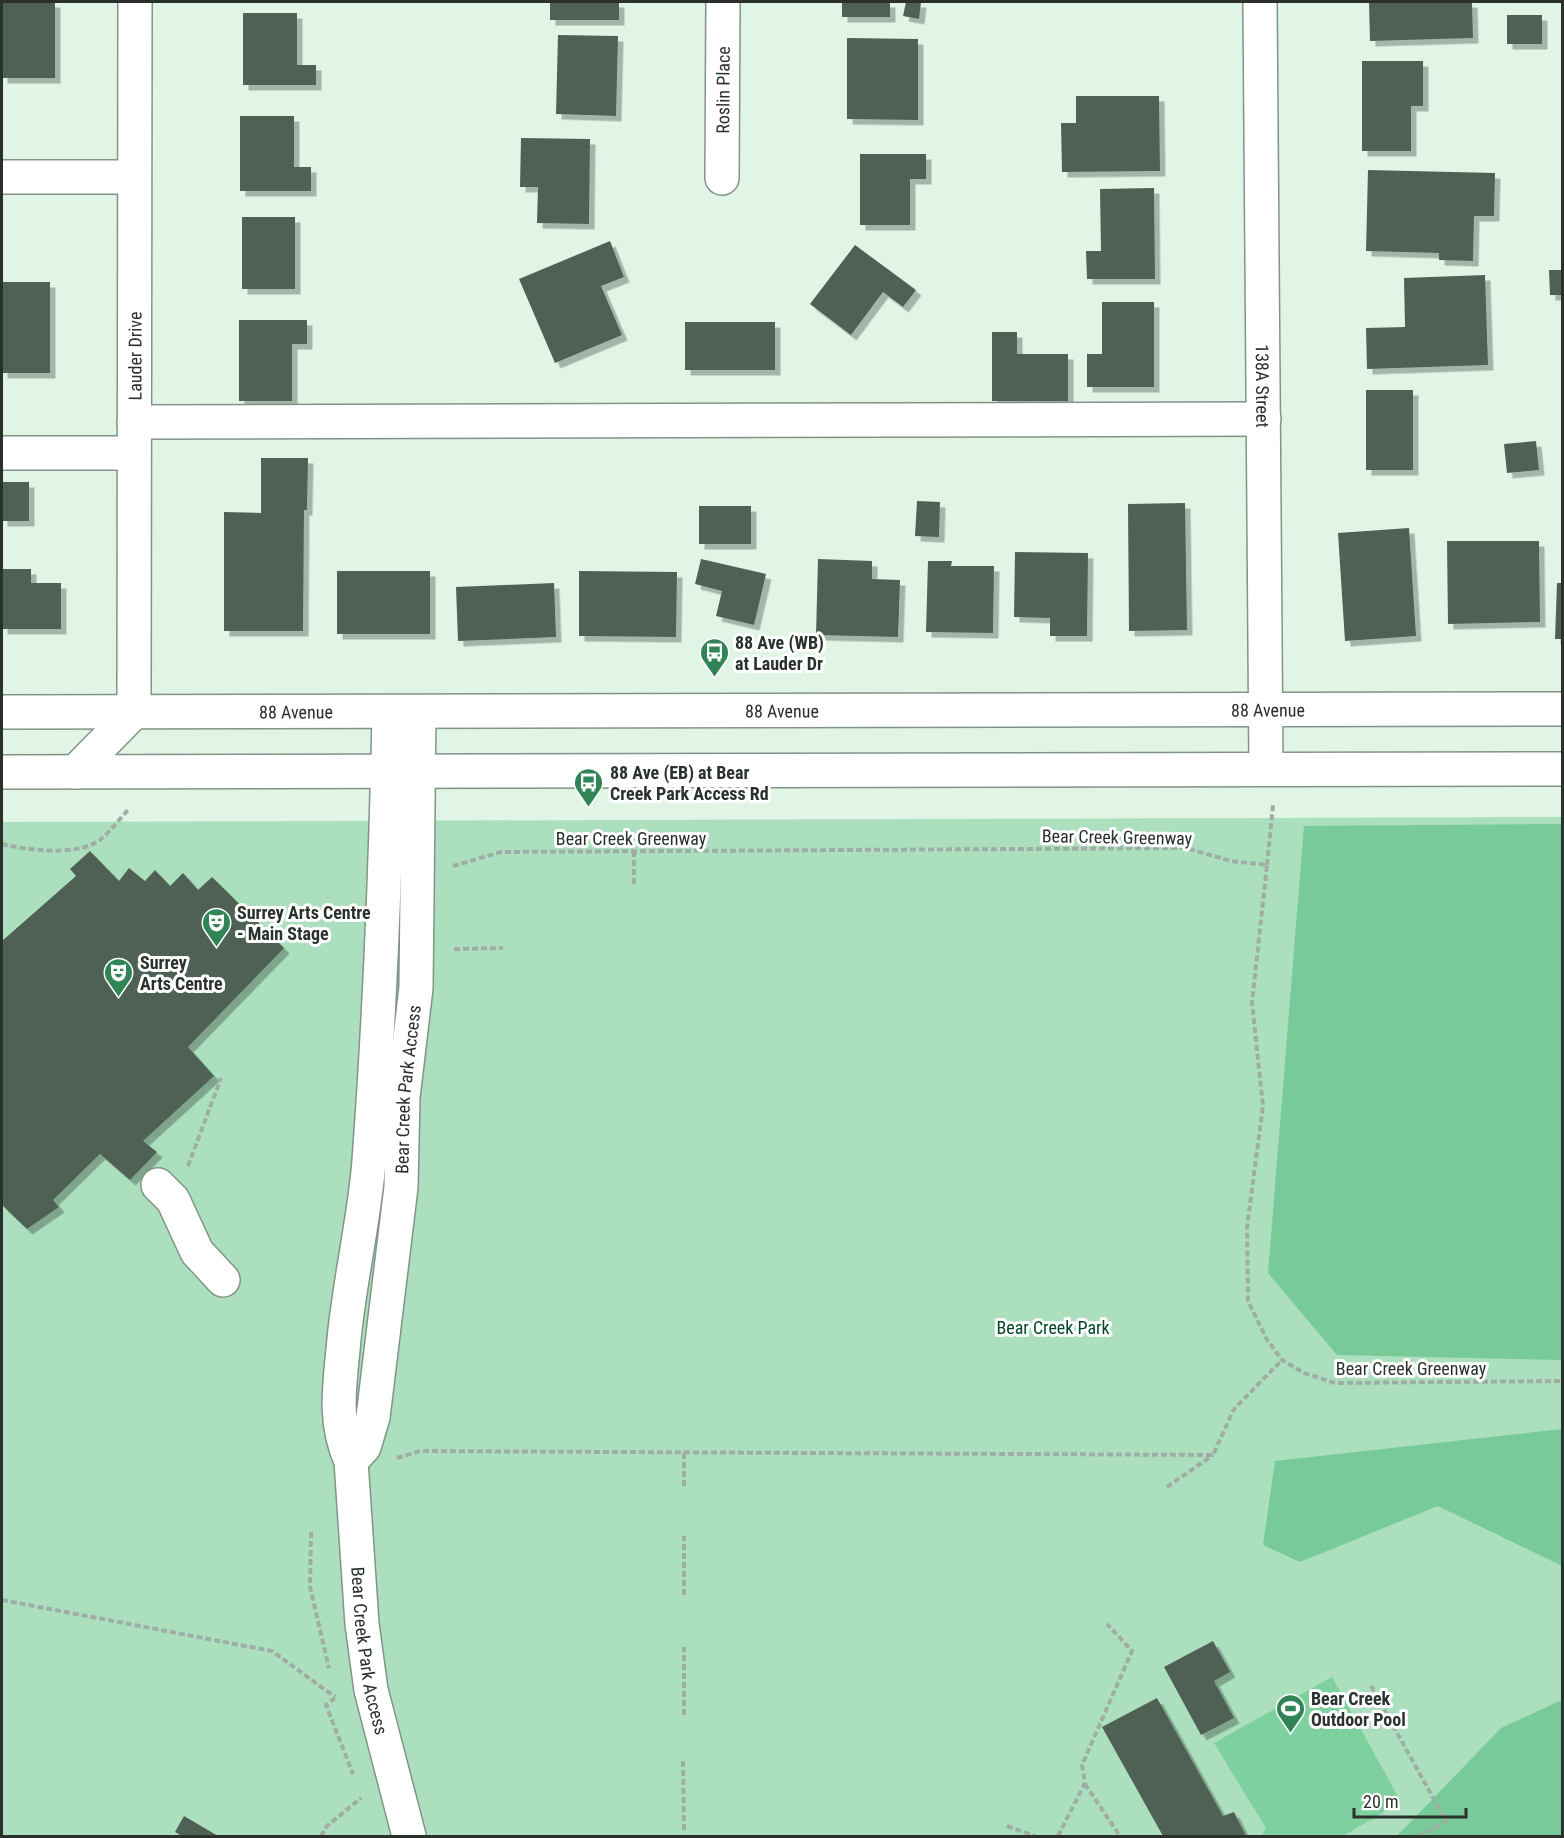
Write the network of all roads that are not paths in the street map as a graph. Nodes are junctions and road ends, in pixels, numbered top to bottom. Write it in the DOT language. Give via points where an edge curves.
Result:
graph roads {
  1 [pos="135,2"];
  2 [pos="723,2"];
  3 [pos="1260,2"];
  4 [pos="2,177"];
  5 [pos="134,177"];
  6 [pos="722,177"];
  7 [pos="1264,419"];
  8 [pos="134,437"];
  9 [pos="2,453"];
  10 [pos="1266,709"];
  11 [pos="1563,709"];
  12 [pos="2,712"];
  13 [pos="134,712"];
  14 [pos="404,712"];
  15 [pos="1266,769"];
  16 [pos="1563,769"];
  17 [pos="404,771"];
  18 [pos="2,772"];
  19 [pos="75,772"];
  20 [pos="172,1181"];
  21 [pos="223,1280"];
  22 [pos="409,1836"];
  1 -- 5 [label="main road, Lauder Drive"];
  2 -- 6 [label="main road, Roslin Place"];
  3 -- 7 [label="main road, 138A Street"];
  4 -- 5 [label="main road"];
  5 -- 8 [label="main road, Lauder Drive"];
  7 -- 8 [label="main road"];
  7 -- 10 [label="main road, 138A Street"];
  8 -- 9 [label="main road"];
  8 -- 13 [label="main road, Lauder Drive"];
  10 -- 11 [label="main road, 88 Avenue"];
  10 -- 14 [label="main road, 88 Avenue"];
  10 -- 15 [label="main road, 138A Street"];
  12 -- 13 [label="main road, 88 Avenue"];
  13 -- 14 [label="main road, 88 Avenue"];
  13 -- 19 [label="main road"];
  14 -- 17 [label="main road, Bear Creek Park Access"];
  15 -- 16 [label="main road"];
  15 -- 17 [label="main road"];
  17 -- 19 [label="main road"];
  17 -- 22 [label="main road, Bear Creek Park Access" via="385,908 369,1164 347,1297 338,1409 343,1442 351,1461 362,1624 371,1690"];
  18 -- 19 [label="main road"];
  20 -- 21 [label="main road" via="172,1200 197,1252"];
}
